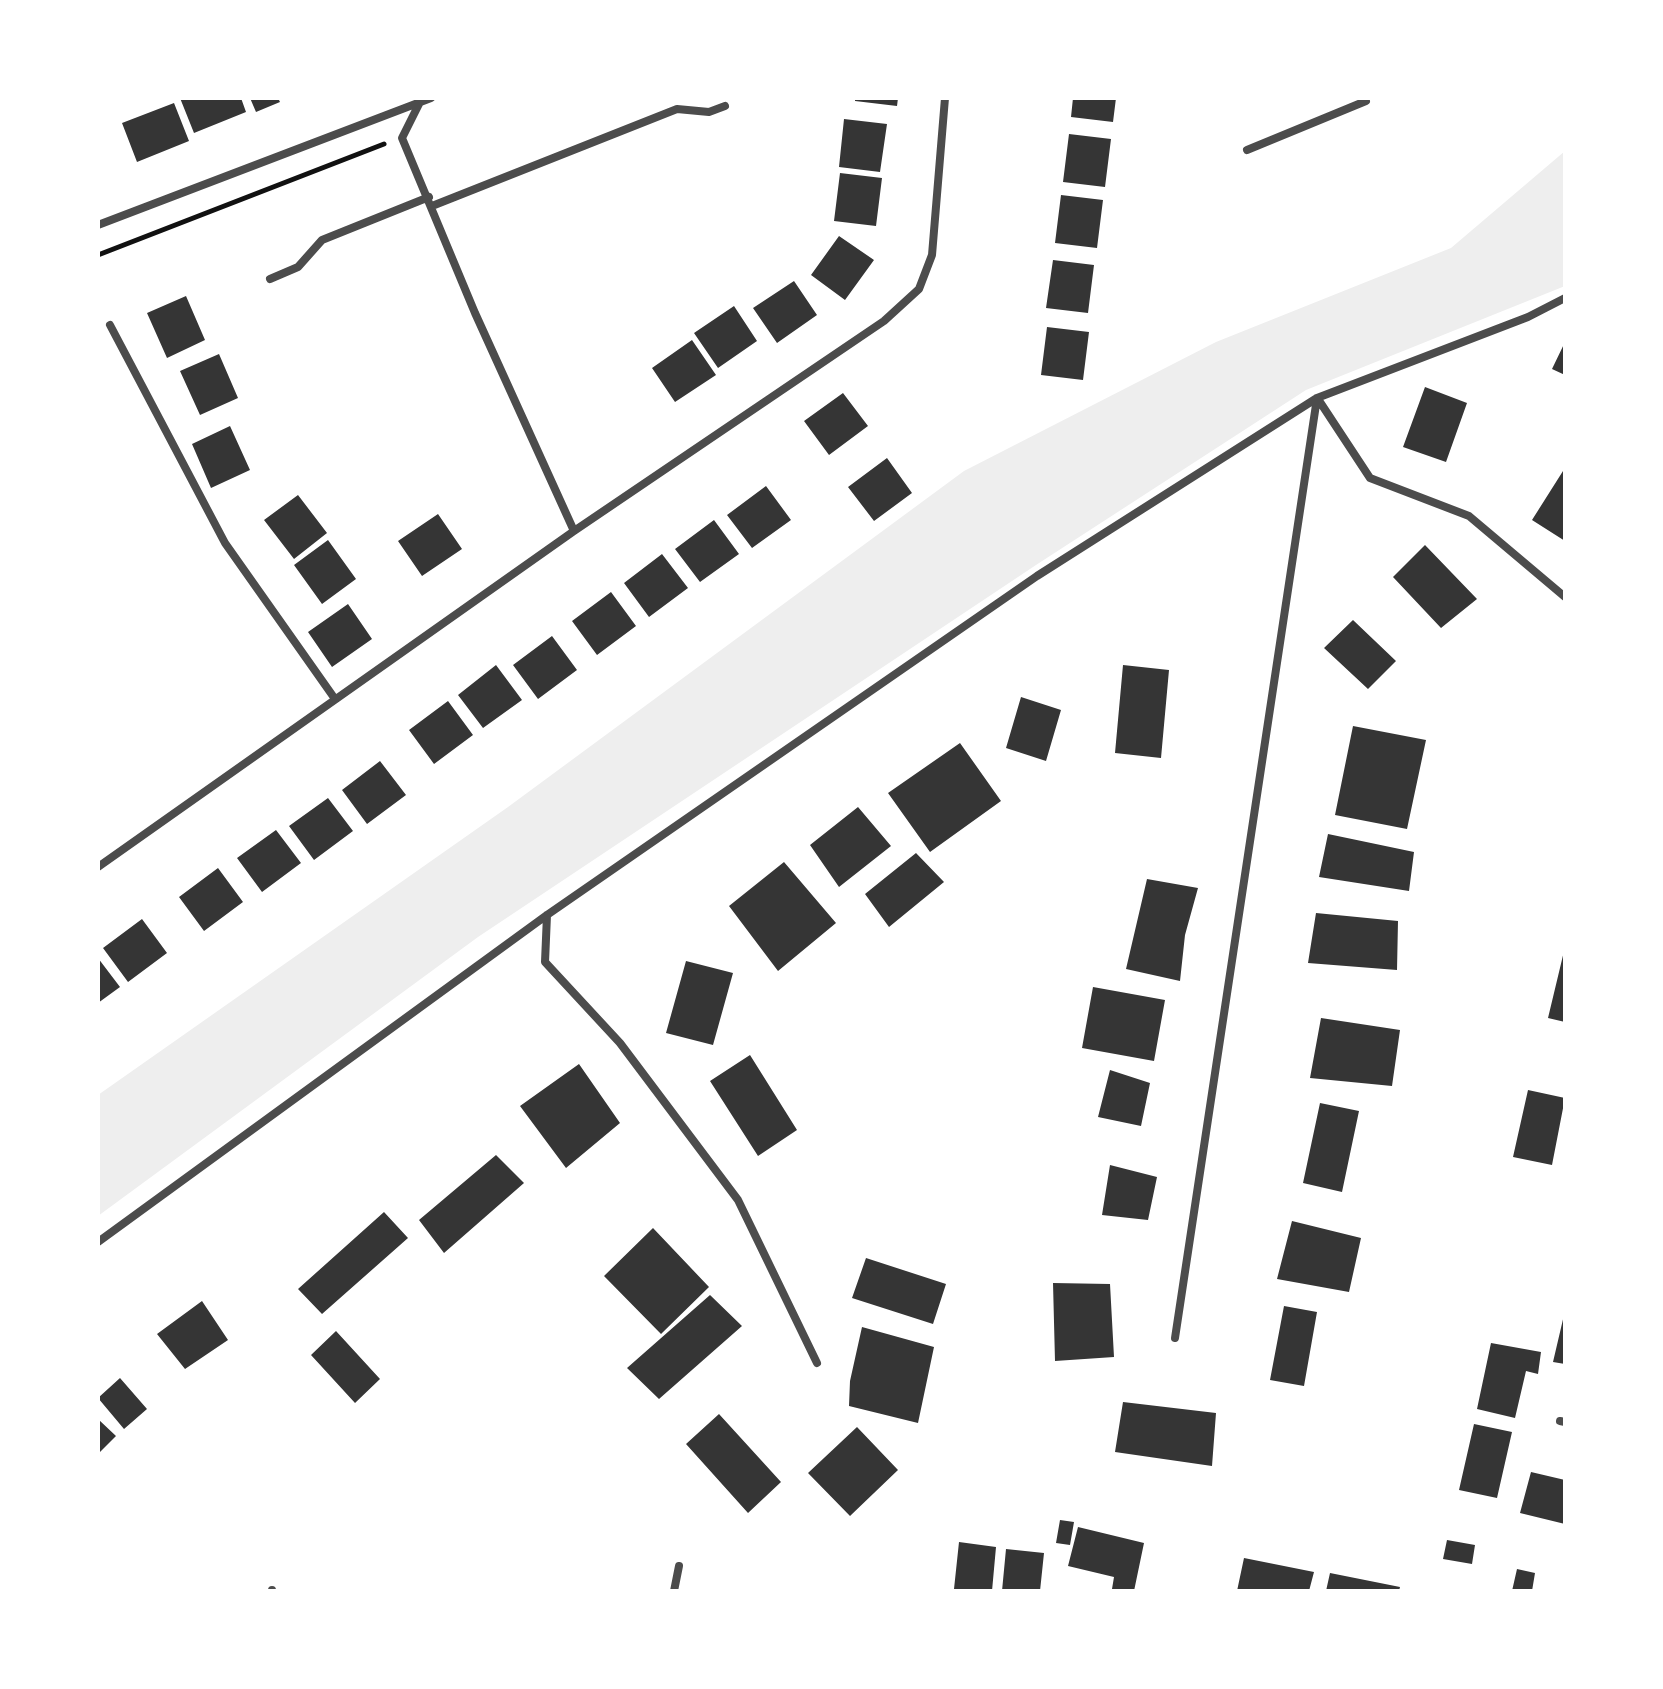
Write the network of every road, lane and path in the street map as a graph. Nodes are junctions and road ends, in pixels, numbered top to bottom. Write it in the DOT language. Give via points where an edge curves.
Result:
graph roads {
  1 [pos="945,98"];
  2 [pos="1365,98"];
  3 [pos="425,99"];
  4 [pos="725,106"];
  5 [pos="402,138"];
  6 [pos="1247,150"];
  7 [pos="430,201"];
  8 [pos="98,225"];
  9 [pos="98,255"];
  10 [pos="270,279"];
  11 [pos="1565,298"];
  12 [pos="110,325"];
  13 [pos="1317,398"];
  14 [pos="574,531"];
  15 [pos="1565,597"];
  16 [pos="335,699"];
  17 [pos="98,867"];
  18 [pos="547,915"];
  19 [pos="98,1242"];
  20 [pos="1175,1338"];
  21 [pos="817,1363"];
  22 [pos="679,1566"];
  23 [pos="674,1591"];
  1 -- 14 [label="street" via="932,255 919,289 884,321"];
  2 -- 6 [label="street"];
  3 -- 5 [label="street"];
  3 -- 8 [label="street"];
  4 -- 7 [label="street" via="709,112 677,109"];
  5 -- 7 [label="street"];
  5 -- 9 [label="path"];
  7 -- 10 [label="street" via="322,240 298,267"];
  7 -- 14 [label="street"];
  11 -- 13 [label="street"];
  12 -- 16 [label="street" via="225,543"];
  13 -- 15 [label="street" via="1370,478 1469,516"];
  13 -- 18 [label="street" via="1037,576"];
  13 -- 20 [label="street"];
  14 -- 16 [label="street"];
  16 -- 17 [label="street"];
  18 -- 19 [label="street"];
  18 -- 21 [label="street" via="545,962 620,1043 738,1200"];
  22 -- 23 [label="street"];
}
